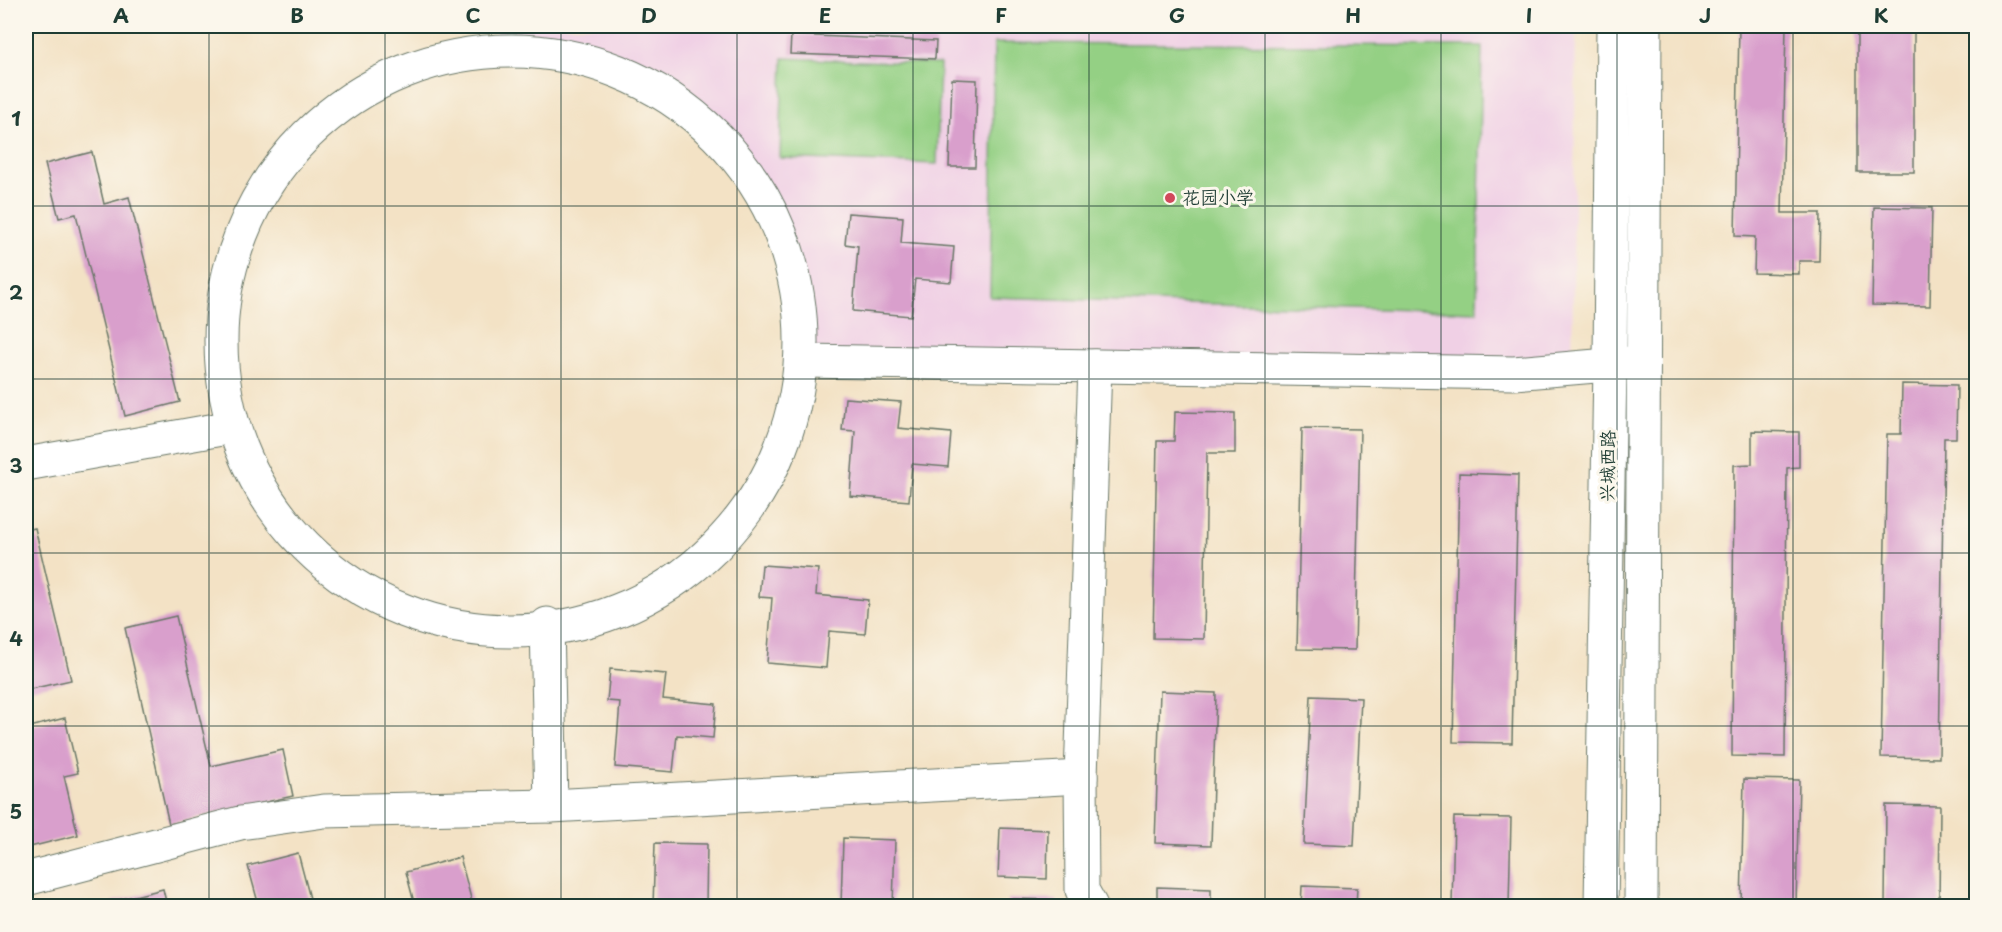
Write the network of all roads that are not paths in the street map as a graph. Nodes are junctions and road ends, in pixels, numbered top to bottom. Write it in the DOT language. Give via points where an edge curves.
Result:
graph roads {
  1 [pos="1612,26"];
  2 [pos="1645,26"];
  3 [pos="495,39"];
  4 [pos="805,361"];
  5 [pos="1642,362"];
  6 [pos="1610,364"];
  7 [pos="1095,366"];
  8 [pos="227,428"];
  9 [pos="26,464"];
  10 [pos="547,624"];
  11 [pos="1081,777"];
  12 [pos="551,806"];
  13 [pos="26,879"];
  14 [pos="1091,906"];
  15 [pos="1601,906"];
  16 [pos="1641,906"];
  1 -- 6 [label="street, 兴城西路"];
  2 -- 5 [label="street, 兴城西路"];
  3 -- 4 [label="street" via="628,78 705,124 751,174 779,222 809,338"];
  3 -- 8 [label="street" via="393,80 342,106 291,151 247,217 225,280 217,352"];
  4 -- 7 [label="street"];
  4 -- 10 [label="street" via="801,388 775,459 744,516 698,561 657,593 605,615"];
  5 -- 6 [label="street"];
  5 -- 16 [label="street, 兴城西路"];
  6 -- 7 [label="street" via="1514,373"];
  6 -- 15 [label="street, 兴城西路"];
  7 -- 11 [label="street"];
  8 -- 9 [label="street"];
  8 -- 10 [label="street" via="258,485 310,556 392,607 452,623"];
  10 -- 12 [label="street"];
  11 -- 12 [label="street"];
  11 -- 14 [label="street" via="1082,890"];
  12 -- 13 [label="street" via="324,810 240,823"];
}
